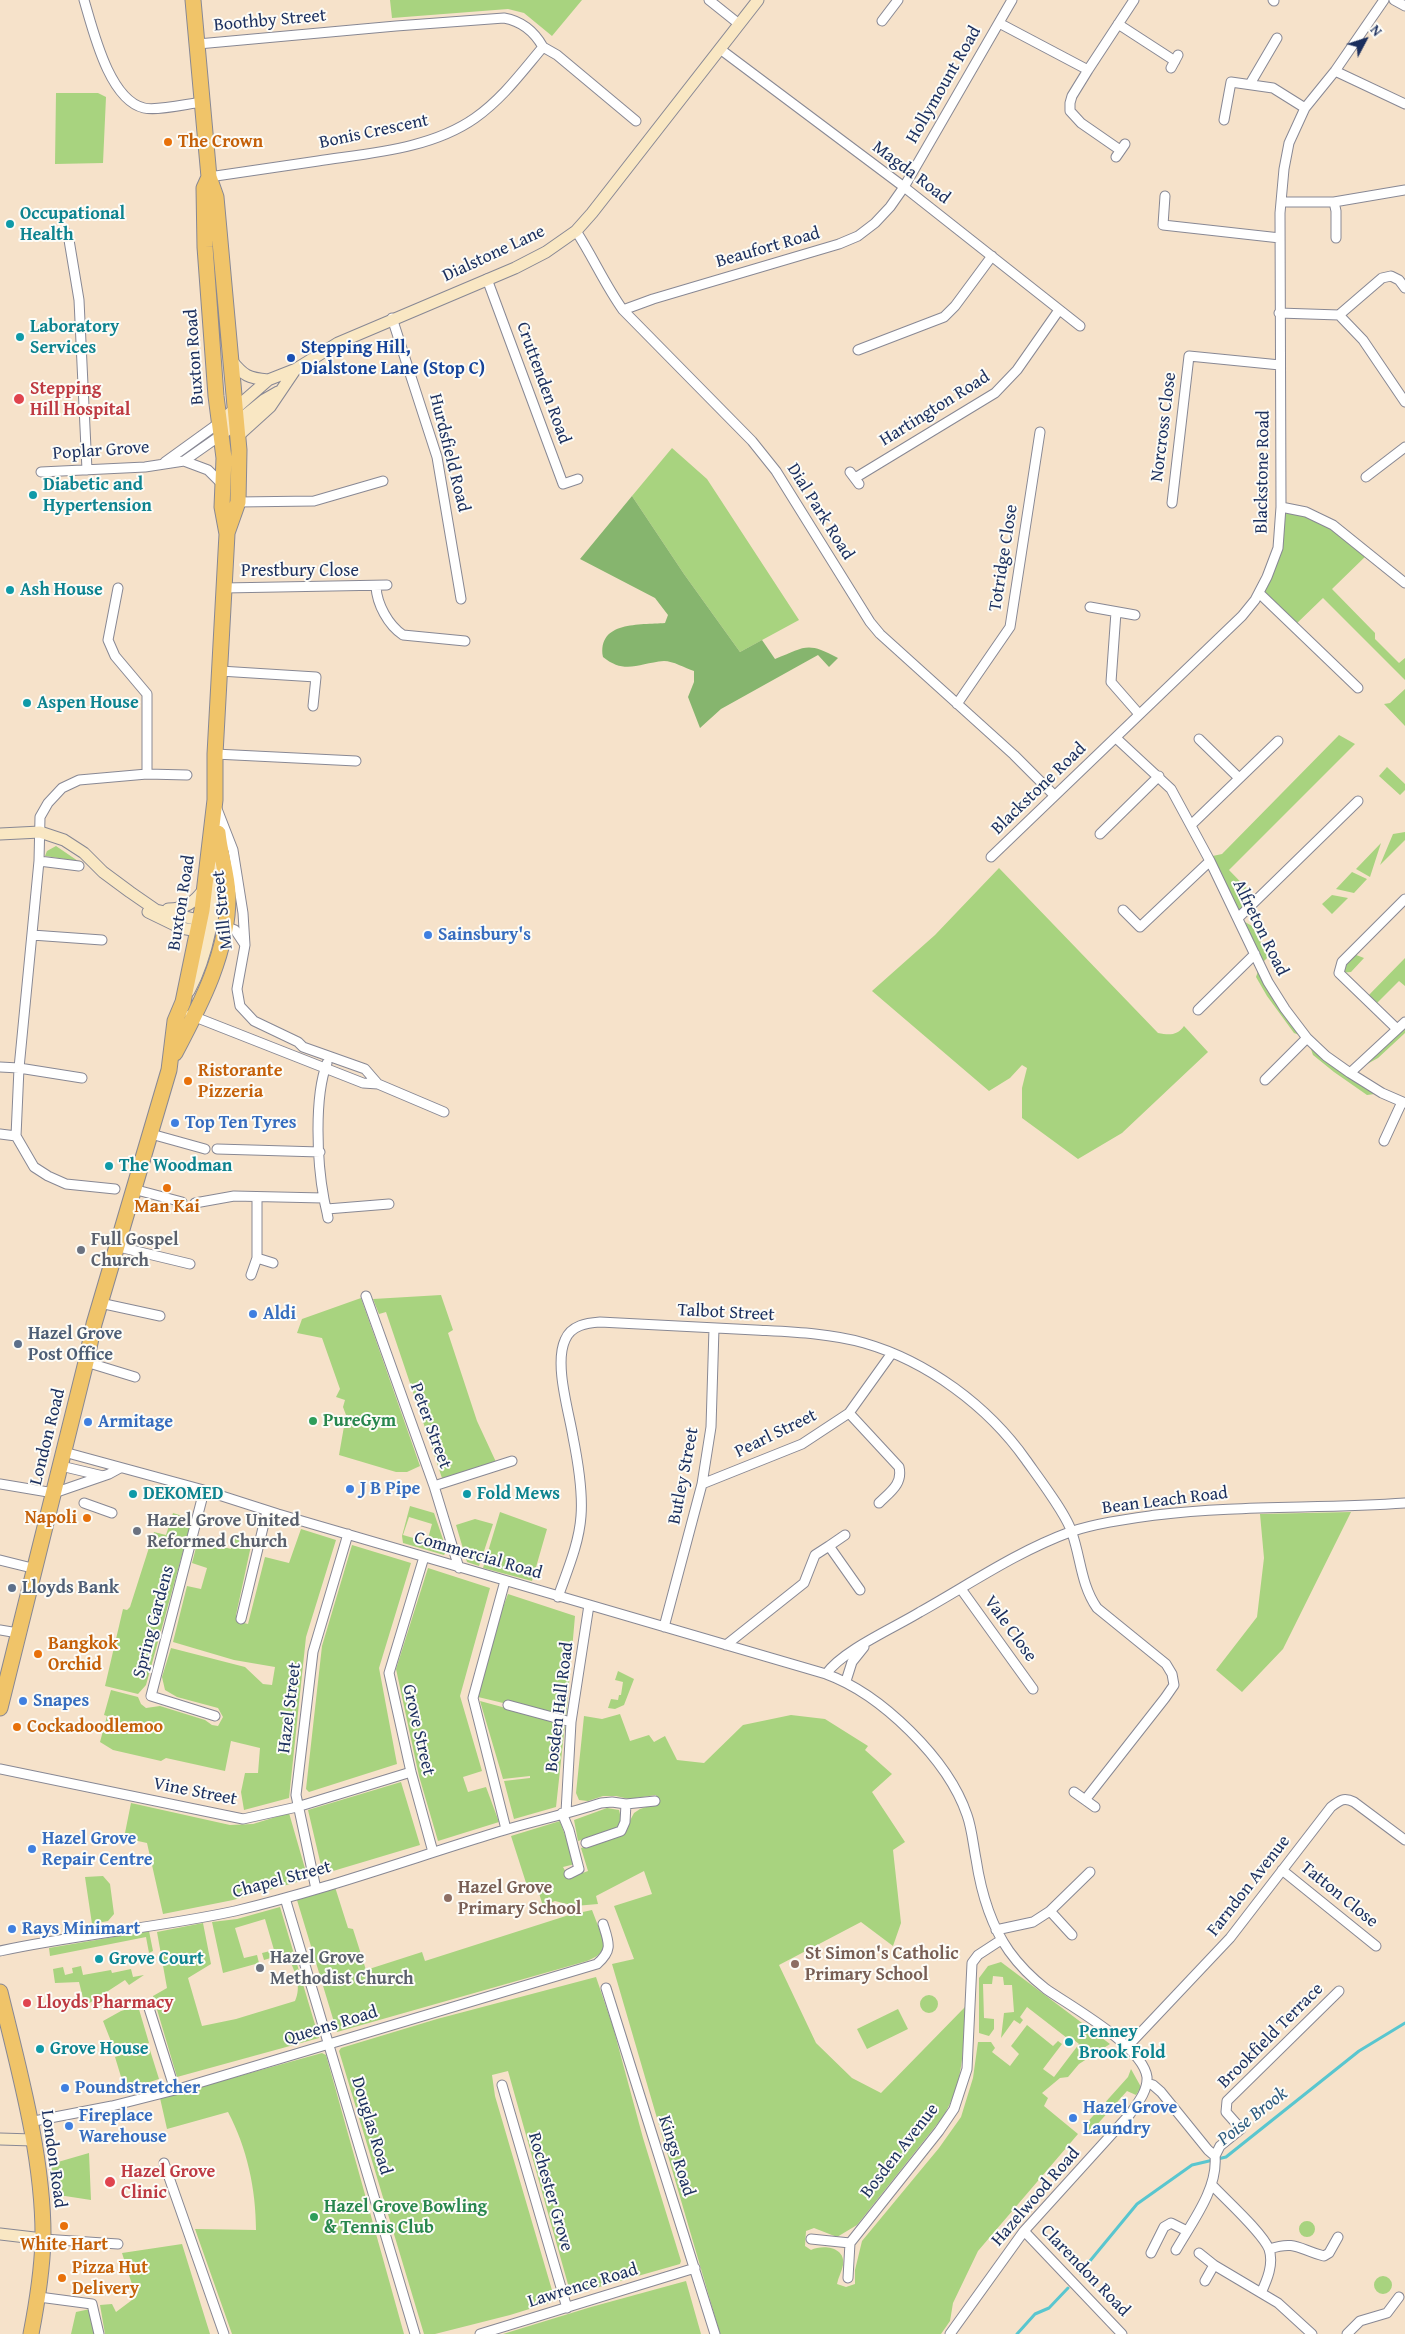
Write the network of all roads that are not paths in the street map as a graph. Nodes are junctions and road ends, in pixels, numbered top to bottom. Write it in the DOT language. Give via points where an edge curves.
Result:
graph roads {
  1 [pos="84,0"];
  2 [pos="193,0"];
  3 [pos="708,0"];
  4 [pos="758,0"];
  5 [pos="898,0"];
  6 [pos="1012,0"];
  7 [pos="1134,0"];
  8 [pos="1384,0"];
  9 [pos="1394,0"];
  10 [pos="1405,6"];
  11 [pos="882,21"];
  12 [pos="999,23"];
  13 [pos="739,24"];
  14 [pos="1118,24"];
  15 [pos="1277,38"];
  16 [pos="198,44"];
  17 [pos="543,47"];
  18 [pos="720,49"];
  19 [pos="1175,62"];
  20 [pos="1088,70"];
  21 [pos="1335,71"];
  22 [pos="1250,84"];
  23 [pos="202,102"];
  24 [pos="1405,104"];
  25 [pos="1305,108"];
  26 [pos="1224,120"];
  27 [pos="636,121"];
  28 [pos="1120,150"];
  29 [pos="209,177"];
  30 [pos="904,187"];
  31 [pos="1404,190"];
  32 [pos="1166,196"];
  33 [pos="1281,202"];
  34 [pos="1334,202"];
  35 [pos="576,231"];
  36 [pos="68,234"];
  37 [pos="1280,238"];
  38 [pos="1336,238"];
  39 [pos="992,256"];
  40 [pos="487,279"];
  41 [pos="1405,288"];
  42 [pos="622,310"];
  43 [pos="1059,310"];
  44 [pos="1279,313"];
  45 [pos="1339,315"];
  46 [pos="392,318"];
  47 [pos="1080,326"];
  48 [pos="858,350"];
  49 [pos="232,360"];
  50 [pos="1280,365"];
  51 [pos="296,369"];
  52 [pos="268,380"];
  53 [pos="1405,402"];
  54 [pos="237,423"];
  55 [pos="220,429"];
  56 [pos="1040,432"];
  57 [pos="1405,447"];
  58 [pos="184,461"];
  59 [pos="162,464"];
  60 [pos="87,470"];
  61 [pos="41,472"];
  62 [pos="1366,477"];
  63 [pos="854,478"];
  64 [pos="578,479"];
  65 [pos="383,481"];
  66 [pos="222,483"];
  67 [pos="238,502"];
  68 [pos="1172,503"];
  69 [pos="1281,508"];
  70 [pos="227,534"];
  71 [pos="1405,583"];
  72 [pos="387,585"];
  73 [pos="376,586"];
  74 [pos="118,588"];
  75 [pos="224,588"];
  76 [pos="1259,593"];
  77 [pos="461,599"];
  78 [pos="1090,607"];
  79 [pos="1116,612"];
  80 [pos="1135,615"];
  81 [pos="465,642"];
  82 [pos="220,670"];
  83 [pos="1358,688"];
  84 [pos="957,704"];
  85 [pos="313,706"];
  86 [pos="1139,714"];
  87 [pos="1116,738"];
  88 [pos="1199,740"];
  89 [pos="1278,741"];
  90 [pos="215,754"];
  91 [pos="356,761"];
  92 [pos="147,774"];
  93 [pos="187,775"];
  94 [pos="1159,776"];
  95 [pos="1239,778"];
  96 [pos="1054,795"];
  97 [pos="215,800"];
  98 [pos="1358,801"];
  99 [pos="1191,825"];
  100 [pos="40,832"];
  101 [pos="0,834"];
  102 [pos="1100,834"];
  103 [pos="991,858"];
  104 [pos="39,861"];
  105 [pos="1210,861"];
  106 [pos="79,866"];
  107 [pos="207,884"];
  108 [pos="130,892"];
  109 [pos="1405,899"];
  110 [pos="156,910"];
  111 [pos="1123,910"];
  112 [pos="1238,918"];
  113 [pos="208,925"];
  114 [pos="32,934"];
  115 [pos="102,940"];
  116 [pos="246,945"];
  117 [pos="1255,954"];
  118 [pos="186,1010"];
  119 [pos="1198,1010"];
  120 [pos="1405,1022"];
  121 [pos="1397,1029"];
  122 [pos="1307,1038"];
  123 [pos="330,1056"];
  124 [pos="0,1067"];
  125 [pos="19,1068"];
  126 [pos="325,1068"];
  127 [pos="1350,1073"];
  128 [pos="82,1078"];
  129 [pos="1265,1080"];
  130 [pos="378,1084"];
  131 [pos="1403,1102"];
  132 [pos="444,1112"];
  133 [pos="0,1134"];
  134 [pos="151,1134"];
  135 [pos="16,1136"];
  136 [pos="1384,1141"];
  137 [pos="205,1149"];
  138 [pos="217,1149"];
  139 [pos="320,1152"];
  140 [pos="115,1189"];
  141 [pos="133,1189"];
  142 [pos="257,1198"];
  143 [pos="323,1198"];
  144 [pos="182,1202"];
  145 [pos="195,1202"];
  146 [pos="389,1204"];
  147 [pos="115,1246"];
  148 [pos="257,1258"];
  149 [pos="273,1263"];
  150 [pos="190,1264"];
  151 [pos="251,1275"];
  152 [pos="366,1296"];
  153 [pos="100,1303"];
  154 [pos="160,1316"];
  155 [pos="714,1328"];
  156 [pos="892,1353"];
  157 [pos="86,1362"];
  158 [pos="136,1377"];
  159 [pos="849,1413"];
  160 [pos="62,1459"];
  161 [pos="512,1461"];
  162 [pos="120,1468"];
  163 [pos="104,1476"];
  164 [pos="0,1484"];
  165 [pos="702,1484"];
  166 [pos="434,1486"];
  167 [pos="204,1491"];
  168 [pos="54,1493"];
  169 [pos="84,1503"];
  170 [pos="879,1503"];
  171 [pos="1405,1503"];
  172 [pos="267,1511"];
  173 [pos="112,1513"];
  174 [pos="1072,1532"];
  175 [pos="348,1534"];
  176 [pos="845,1535"];
  177 [pos="829,1546"];
  178 [pos="424,1557"];
  179 [pos="0,1560"];
  180 [pos="459,1568"];
  181 [pos="36,1569"];
  182 [pos="505,1581"];
  183 [pos="961,1589"];
  184 [pos="860,1590"];
  185 [pos="558,1596"];
  186 [pos="589,1605"];
  187 [pos="241,1619"];
  188 [pos="664,1627"];
  189 [pos="0,1630"];
  190 [pos="18,1633"];
  191 [pos="867,1643"];
  192 [pos="726,1645"];
  193 [pos="826,1674"];
  194 [pos="846,1681"];
  195 [pos="1033,1689"];
  196 [pos="1,1703"];
  197 [pos="508,1705"];
  198 [pos="215,1716"];
  199 [pos="571,1722"];
  200 [pos="0,1769"];
  201 [pos="411,1772"];
  202 [pos="1074,1792"];
  203 [pos="1085,1800"];
  204 [pos="655,1802"];
  205 [pos="626,1804"];
  206 [pos="297,1807"];
  207 [pos="1095,1808"];
  208 [pos="564,1812"];
  209 [pos="506,1829"];
  210 [pos="1405,1840"];
  211 [pos="586,1843"];
  212 [pos="433,1852"];
  213 [pos="1282,1870"];
  214 [pos="1090,1872"];
  215 [pos="569,1874"];
  216 [pos="316,1889"];
  217 [pos="285,1898"];
  218 [pos="1050,1911"];
  219 [pos="603,1924"];
  220 [pos="996,1930"];
  221 [pos="1072,1935"];
  222 [pos="1001,1940"];
  223 [pos="1376,1946"];
  224 [pos="0,1951"];
  225 [pos="606,1988"];
  226 [pos="1339,1991"];
  227 [pos="0,1992"];
  228 [pos="148,2005"];
  229 [pos="329,2043"];
  230 [pos="1127,2048"];
  231 [pos="1147,2083"];
  232 [pos="502,2085"];
  233 [pos="175,2090"];
  234 [pos="29,2122"];
  235 [pos="0,2139"];
  236 [pos="32,2140"];
  237 [pos="1215,2156"];
  238 [pos="164,2163"];
  239 [pos="1212,2185"];
  240 [pos="1024,2231"];
  241 [pos="1187,2231"];
  242 [pos="0,2234"];
  243 [pos="1338,2236"];
  244 [pos="43,2239"];
  245 [pos="811,2239"];
  246 [pos="850,2243"];
  247 [pos="118,2244"];
  248 [pos="1269,2249"];
  249 [pos="1176,2250"];
  250 [pos="1151,2253"];
  251 [pos="1199,2253"];
  252 [pos="1214,2265"];
  253 [pos="695,2268"];
  254 [pos="848,2278"];
  255 [pos="1205,2281"];
  256 [pos="1262,2293"];
  257 [pos="39,2297"];
  258 [pos="1399,2297"];
  259 [pos="566,2308"];
  260 [pos="1117,2332"];
  261 [pos="31,2334"];
  262 [pos="99,2334"];
  263 [pos="224,2334"];
  264 [pos="415,2334"];
  265 [pos="480,2334"];
  266 [pos="714,2334"];
  267 [pos="950,2334"];
  268 [pos="1312,2334"];
  269 [pos="1347,2334"];
  1 -- 23 [label="street" via="97,45 121,92 131,103 144,108"];
  2 -- 16 [label="highway, Buxton Road"];
  3 -- 13 [label="street"];
  4 -- 13 [label="street, Dialstone Lane"];
  5 -- 11 [label="street"];
  6 -- 12 [label="street, Hollymount Road"];
  7 -- 14 [label="street"];
  8 -- 21 [label="street, Blackstone Road"];
  9 -- 10 [label="street"];
  12 -- 20 [label="street"];
  12 -- 30 [label="street, Hollymount Road"];
  13 -- 18 [label="street, Dialstone Lane"];
  14 -- 19 [label="street"];
  14 -- 20 [label="street"];
  15 -- 22 [label="street"];
  16 -- 17 [label="street, Boothby Street" via="504,18 523,25"];
  16 -- 23 [label="highway, Buxton Road"];
  17 -- 27 [label="street" via="558,55"];
  17 -- 29 [label="street, Bonis Crescent" via="505,94 474,119 445,134 362,154"];
  18 -- 30 [label="street, Magda Road"];
  18 -- 35 [label="street, Dialstone Lane"];
  20 -- 28 [label="street" via="1072,96 1070,111 1081,123"];
  21 -- 24 [label="street"];
  21 -- 25 [label="street, Blackstone Road"];
  22 -- 25 [label="street" via="1273,88"];
  22 -- 26 [label="street" via="1231,82"];
  23 -- 29 [label="highway, Buxton Road"];
  25 -- 33 [label="street, Blackstone Road" via="1289,143"];
  29 -- 49 [label="highway, Buxton Road" via="216,196"];
  29 -- 55 [label="highway, Buxton Road" via="204,188 205,247"];
  30 -- 39 [label="street, Magda Road"];
  30 -- 42 [label="street, Beaufort Road" via="875,223 858,236"];
  31 -- 34 [label="street"];
  32 -- 37 [label="street" via="1163,225"];
  33 -- 34 [label="street"];
  33 -- 37 [label="street, Blackstone Road"];
  34 -- 38 [label="street"];
  35 -- 40 [label="street, Dialstone Lane" via="546,252"];
  35 -- 42 [label="street, Dial Park Road"];
  36 -- 60 [label="street" via="79,300"];
  37 -- 44 [label="street, Blackstone Road"];
  39 -- 43 [label="street, Magda Road"];
  39 -- 48 [label="street" via="944,317"];
  40 -- 46 [label="street, Dialstone Lane"];
  40 -- 64 [label="street, Cruttenden Road" via="563,484"];
  41 -- 45 [label="street" via="1391,276 1382,278"];
  42 -- 84 [label="street, Dial Park Road" via="752,441 811,524 870,622"];
  43 -- 47 [label="street, Magda Road"];
  43 -- 63 [label="street, Hartington Road" via="1017,370 995,393"];
  44 -- 45 [label="street"];
  44 -- 50 [label="street, Blackstone Road"];
  45 -- 53 [label="street" via="1362,340"];
  46 -- 51 [label="street, Dialstone Lane" via="338,343"];
  46 -- 77 [label="street, Hurdsfield Road" via="437,457"];
  49 -- 52 [label="street" via="250,379"];
  49 -- 54 [label="highway, Buxton Road"];
  50 -- 68 [label="street, Norcross Close" via="1189,356"];
  50 -- 69 [label="street, Blackstone Road"];
  51 -- 52 [label="street, Dialstone Lane"];
  51 -- 54 [label="street, Dialstone Lane" via="278,392"];
  52 -- 54 [label="street, Dialstone Lane"];
  54 -- 55 [label="street, Poplar Grove"];
  54 -- 67 [label="highway, Buxton Road"];
  55 -- 58 [label="street, Poplar Grove"];
  55 -- 59 [label="street, Poplar Grove"];
  55 -- 66 [label="highway, Buxton Road" via="224,458"];
  56 -- 84 [label="street, Totridge Close" via="1010,627"];
  57 -- 62 [label="street"];
  58 -- 59 [label="street, Poplar Grove"];
  58 -- 66 [label="street, Poplar Grove" via="208,470"];
  59 -- 60 [label="street, Poplar Grove"];
  60 -- 61 [label="street, Poplar Grove"];
  65 -- 67 [label="street" via="314,501"];
  66 -- 70 [label="highway, Buxton Road"];
  67 -- 70 [label="highway, Buxton Road"];
  69 -- 71 [label="street" via="1306,512 1333,525"];
  69 -- 76 [label="street, Blackstone Road" via="1278,548"];
  70 -- 75 [label="highway, Buxton Road"];
  72 -- 73 [label="street, Prestbury Close"];
  73 -- 75 [label="street, Prestbury Close"];
  73 -- 81 [label="street, Prestbury Close" via="376,597 395,630 403,635"];
  74 -- 92 [label="street" via="108,640 115,656 146,694"];
  75 -- 82 [label="highway, Buxton Road"];
  76 -- 83 [label="street"];
  76 -- 86 [label="street, Blackstone Road" via="1234,626"];
  78 -- 79 [label="street"];
  79 -- 80 [label="street"];
  79 -- 86 [label="street" via="1111,682"];
  82 -- 85 [label="street" via="316,677"];
  82 -- 90 [label="highway, Buxton Road"];
  84 -- 96 [label="street, Dial Park Road"];
  86 -- 87 [label="street, Blackstone Road"];
  87 -- 94 [label="street, Alfreton Road"];
  87 -- 96 [label="street, Blackstone Road"];
  88 -- 95 [label="street"];
  89 -- 95 [label="street"];
  90 -- 91 [label="street"];
  90 -- 97 [label="highway, Buxton Road"];
  92 -- 93 [label="street"];
  92 -- 100 [label="street" via="79,780 62,788 40,817"];
  94 -- 99 [label="street, Alfreton Road" via="1171,789"];
  94 -- 102 [label="street"];
  95 -- 99 [label="street"];
  96 -- 103 [label="street, Blackstone Road"];
  97 -- 107 [label="highway, Buxton Road"];
  97 -- 113 [label="highway, Buxton Road" via="220,854 225,864 228,893"];
  97 -- 116 [label="street, Mill Street" via="233,850"];
  98 -- 112 [label="street"];
  99 -- 105 [label="street, Alfreton Road"];
  100 -- 101 [label="street"];
  100 -- 104 [label="street"];
  100 -- 108 [label="street" via="64,840 84,853"];
  104 -- 106 [label="street"];
  104 -- 114 [label="street"];
  105 -- 111 [label="street" via="1140,927"];
  105 -- 112 [label="street, Alfreton Road"];
  107 -- 110 [label="street" via="198,898 184,908"];
  107 -- 113 [label="highway, Buxton Road"];
  108 -- 110 [label="street"];
  108 -- 113 [label="street" via="146,910 181,928"];
  109 -- 121 [label="street" via="1342,962 1339,973"];
  110 -- 113 [label="street"];
  112 -- 117 [label="street, Alfreton Road"];
  113 -- 116 [label="street" via="235,930"];
  113 -- 118 [label="highway, Buxton Road"];
  113 -- 118 [label="highway, Buxton Road" via="218,961"];
  114 -- 115 [label="street"];
  114 -- 125 [label="street"];
  116 -- 123 [label="street, Mill Street" via="237,989 242,1011 254,1021 303,1047"];
  117 -- 119 [label="street"];
  117 -- 122 [label="street, Alfreton Road" via="1275,994"];
  118 -- 126 [label="street, Mill Street"];
  118 -- 134 [label="highway, London Road"];
  120 -- 121 [label="street"];
  121 -- 127 [label="street"];
  122 -- 127 [label="street, Alfreton Road"];
  122 -- 129 [label="street"];
  123 -- 126 [label="street"];
  123 -- 130 [label="street, Mill Street" via="365,1069"];
  124 -- 125 [label="street"];
  125 -- 128 [label="street"];
  125 -- 135 [label="street"];
  126 -- 130 [label="street, Mill Street" via="363,1083"];
  126 -- 139 [label="street" via="318,1109"];
  127 -- 131 [label="street, Alfreton Road"];
  130 -- 132 [label="street, Mill Street"];
  131 -- 136 [label="street"];
  133 -- 135 [label="street"];
  134 -- 137 [label="street"];
  134 -- 141 [label="highway, London Road"];
  135 -- 140 [label="street" via="34,1166 48,1176 66,1184"];
  138 -- 139 [label="street"];
  139 -- 143 [label="street"];
  141 -- 144 [label="street"];
  141 -- 147 [label="highway, London Road"];
  142 -- 143 [label="street"];
  142 -- 145 [label="street" via="234,1196"];
  142 -- 148 [label="street"];
  143 -- 146 [label="street" via="327,1213"];
  147 -- 150 [label="street"];
  147 -- 153 [label="highway, London Road"];
  148 -- 149 [label="street"];
  148 -- 151 [label="street"];
  152 -- 166 [label="street, Peter Street"];
  153 -- 154 [label="street"];
  153 -- 157 [label="highway, London Road"];
  155 -- 156 [label="street, Talbot Street" via="838,1337"];
  155 -- 165 [label="street, Butley Street" via="711,1427"];
  155 -- 185 [label="street, Talbot Street" via="600,1322 573,1329 565,1339 562,1364 579,1476 581,1515 578,1536"];
  156 -- 159 [label="street, Pearl Street"];
  156 -- 174 [label="street, Talbot Street" via="935,1375 984,1412 1026,1460"];
  157 -- 158 [label="street"];
  157 -- 160 [label="highway, London Road"];
  159 -- 165 [label="street, Pearl Street" via="802,1444"];
  159 -- 170 [label="street" via="899,1467 901,1476 897,1484"];
  160 -- 162 [label="street, Commercial Road"];
  160 -- 163 [label="street"];
  160 -- 168 [label="highway, London Road"];
  161 -- 166 [label="street"];
  162 -- 163 [label="street"];
  162 -- 167 [label="street, Commercial Road"];
  163 -- 168 [label="street"];
  164 -- 168 [label="street"];
  165 -- 188 [label="street, Butley Street"];
  166 -- 180 [label="street, Peter Street"];
  167 -- 172 [label="street, Commercial Road"];
  167 -- 198 [label="street, Spring Gardens" via="151,1696"];
  168 -- 181 [label="highway, London Road"];
  169 -- 173 [label="street"];
  171 -- 174 [label="street, Bean Leach Road" via="1346,1508 1187,1512 1132,1518"];
  172 -- 175 [label="street, Commercial Road"];
  172 -- 187 [label="street"];
  174 -- 183 [label="street, Bean Leach Road" via="1005,1561"];
  174 -- 203 [label="street, Talbot Street" via="1089,1596 1097,1608 1166,1664 1174,1685"];
  175 -- 178 [label="street, Commercial Road"];
  175 -- 206 [label="street, Hazel Street" via="313,1652"];
  176 -- 177 [label="street"];
  177 -- 184 [label="street"];
  177 -- 192 [label="street" via="815,1555 804,1583"];
  178 -- 180 [label="street, Commercial Road"];
  178 -- 201 [label="street, Grove Street" via="389,1673"];
  179 -- 181 [label="street"];
  180 -- 182 [label="street, Commercial Road"];
  181 -- 190 [label="highway, London Road"];
  182 -- 185 [label="street, Commercial Road"];
  182 -- 209 [label="street" via="473,1698"];
  183 -- 191 [label="street, Bean Leach Road"];
  183 -- 195 [label="street, Vale Close"];
  185 -- 186 [label="street, Commercial Road"];
  186 -- 188 [label="street, Commercial Road"];
  186 -- 199 [label="street, Bosden Hall Road"];
  188 -- 192 [label="street, Commercial Road"];
  189 -- 190 [label="street"];
  190 -- 196 [label="highway, London Road"];
  191 -- 193 [label="street, Bean Leach Road" via="844,1656"];
  191 -- 194 [label="street, Bean Leach Road" via="852,1662"];
  192 -- 193 [label="street, Commercial Road"];
  193 -- 194 [label="street, Commercial Road"];
  194 -- 220 [label="street, Commercial Road" via="912,1734 932,1756 959,1796 972,1834 981,1887"];
  197 -- 199 [label="street"];
  199 -- 208 [label="street, Bosden Hall Road"];
  200 -- 206 [label="street, Vine Street" via="243,1819"];
  201 -- 206 [label="street, Vine Street"];
  201 -- 212 [label="street, Grove Street"];
  202 -- 203 [label="street"];
  203 -- 207 [label="street"];
  204 -- 205 [label="street, Chapel Street"];
  205 -- 208 [label="street, Chapel Street" via="601,1803"];
  205 -- 211 [label="street" via="621,1831"];
  206 -- 216 [label="street, Hazel Street"];
  208 -- 209 [label="street, Chapel Street"];
  208 -- 215 [label="street" via="579,1869"];
  209 -- 212 [label="street, Chapel Street"];
  210 -- 213 [label="street, Farndon Avenue" via="1354,1802 1341,1800 1331,1807"];
  212 -- 216 [label="street, Chapel Street"];
  213 -- 223 [label="street, Tatton Close"];
  213 -- 230 [label="street, Farndon Avenue" via="1230,1938"];
  214 -- 218 [label="street"];
  216 -- 217 [label="street, Chapel Street"];
  217 -- 224 [label="street, Chapel Street" via="234,1911"];
  217 -- 229 [label="street, Douglas Road"];
  218 -- 220 [label="street" via="1033,1922"];
  218 -- 221 [label="street"];
  219 -- 229 [label="street, Queens Road" via="609,1946 606,1956 596,1964"];
  220 -- 222 [label="street, Commercial Road"];
  222 -- 230 [label="street, Commercial Road" via="1017,1962 1045,1988"];
  222 -- 246 [label="street, Bosden Avenue" via="978,1955 972,1963 967,2069 954,2109"];
  225 -- 253 [label="street, Kings Road"];
  226 -- 237 [label="street, Brookfield Terrace" via="1227,2101 1226,2112 1241,2129 1220,2146"];
  227 -- 234 [label="highway, London Road"];
  228 -- 233 [label="street"];
  229 -- 233 [label="street, Queens Road"];
  229 -- 264 [label="street, Douglas Road"];
  230 -- 231 [label="street, Commercial Road" via="1141,2063"];
  231 -- 237 [label="street" via="1162,2092"];
  231 -- 240 [label="street, Hazelwood Road" via="1140,2101 1130,2114"];
  232 -- 259 [label="street, Rochester Grove"];
  233 -- 234 [label="street, Queens Road"];
  234 -- 236 [label="highway, London Road"];
  235 -- 236 [label="street"];
  236 -- 244 [label="highway, London Road"];
  237 -- 239 [label="street"];
  238 -- 263 [label="street"];
  239 -- 241 [label="street"];
  239 -- 248 [label="street"];
  240 -- 260 [label="street, Clarendon Road"];
  240 -- 267 [label="street, Hazelwood Road"];
  241 -- 249 [label="street"];
  241 -- 250 [label="street" via="1171,2223 1164,2226"];
  242 -- 244 [label="street"];
  243 -- 248 [label="street" via="1324,2256 1293,2245"];
  244 -- 247 [label="street"];
  244 -- 257 [label="highway, London Road"];
  245 -- 246 [label="street"];
  246 -- 254 [label="street"];
  248 -- 256 [label="street" via="1271,2263"];
  251 -- 252 [label="street"];
  252 -- 255 [label="street"];
  252 -- 256 [label="street"];
  253 -- 259 [label="street, Lawrence Road"];
  253 -- 266 [label="street, Kings Road"];
  256 -- 268 [label="street"];
  257 -- 261 [label="highway, London Road"];
  257 -- 262 [label="street" via="92,2304"];
  258 -- 269 [label="street" via="1387,2313 1360,2321"];
  259 -- 265 [label="street, Lawrence Road"];
}
